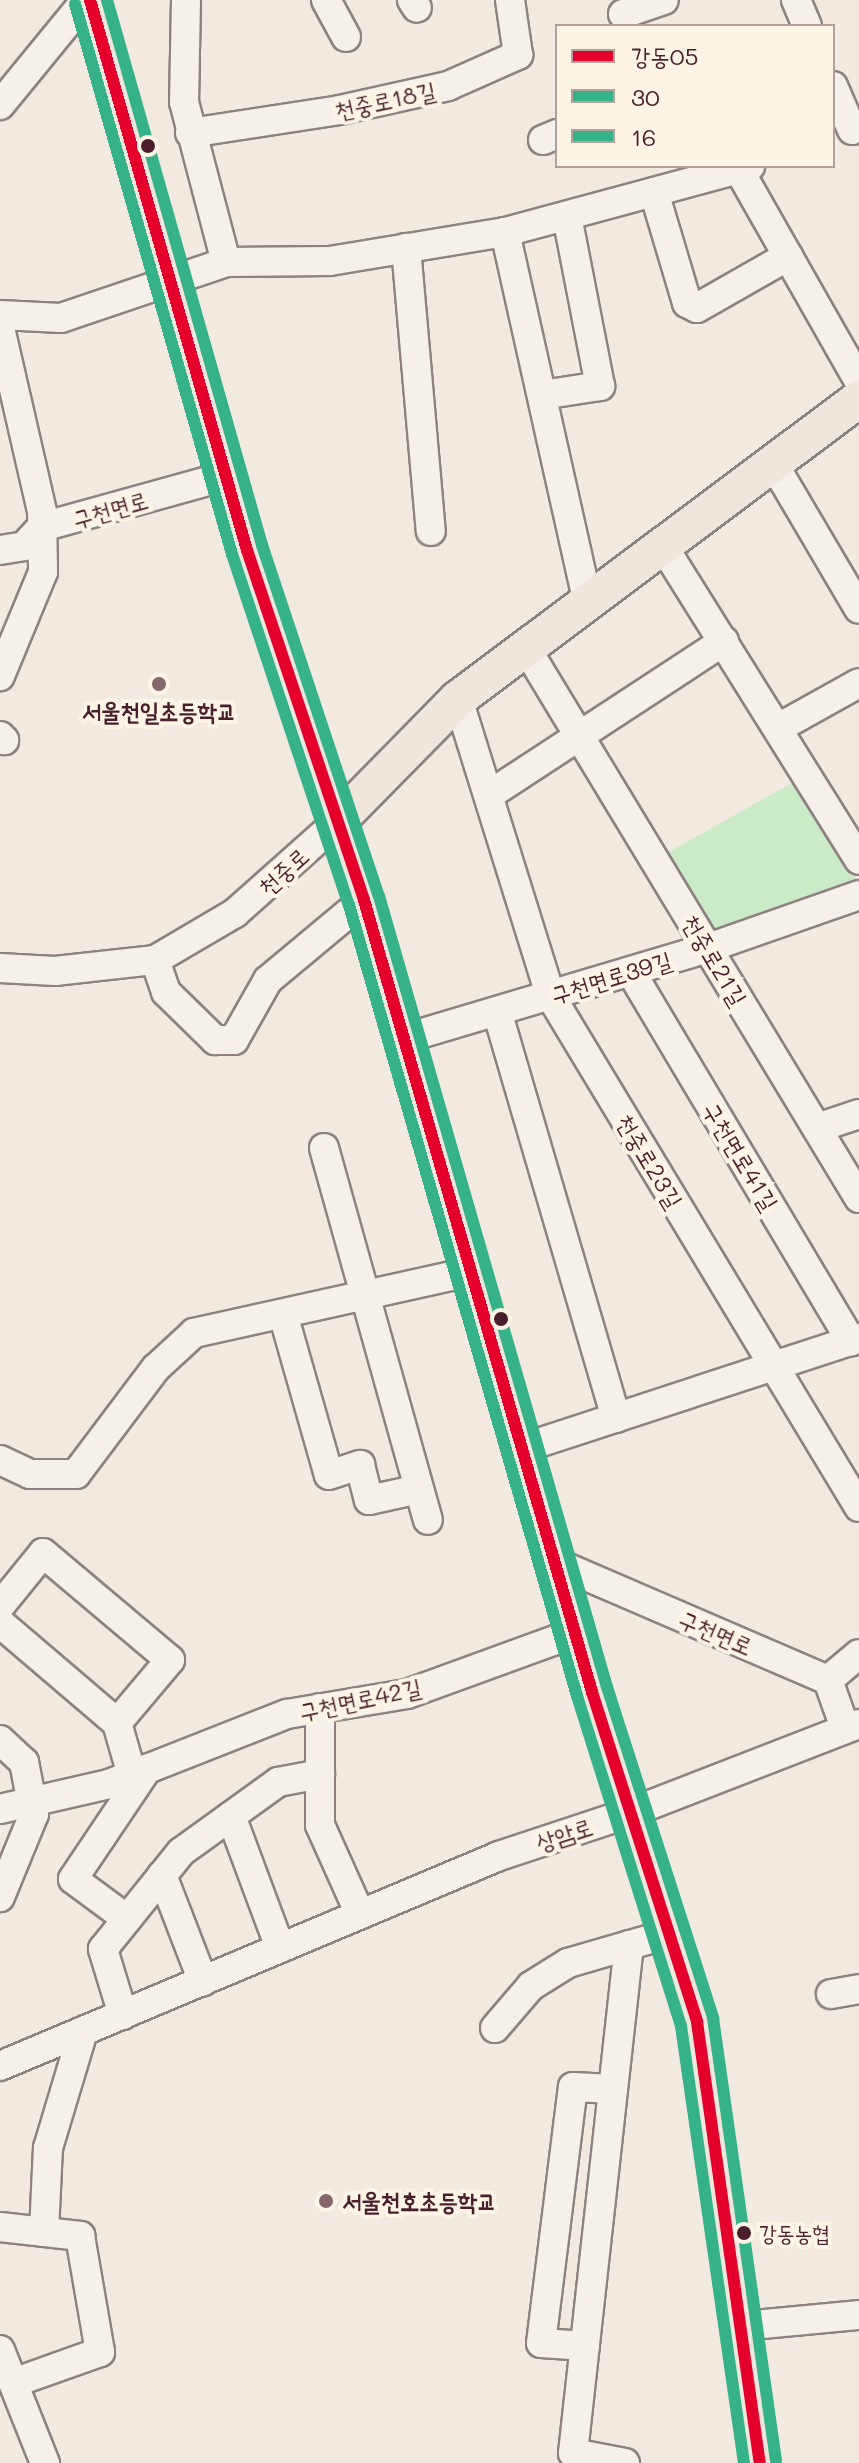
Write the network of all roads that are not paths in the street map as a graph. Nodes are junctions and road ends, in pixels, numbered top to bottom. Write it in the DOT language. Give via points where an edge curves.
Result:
graph roads {
  1 [pos="88,0"];
  2 [pos="186,0"];
  3 [pos="326,0"];
  4 [pos="510,0"];
  5 [pos="664,0"];
  6 [pos="796,0"];
  7 [pos="623,13"];
  8 [pos="806,24"];
  9 [pos="346,37"];
  10 [pos="835,92"];
  11 [pos="0,105"];
  12 [pos="848,132"];
  13 [pos="190,133"];
  14 [pos="730,169"];
  15 [pos="654,192"];
  16 [pos="567,216"];
  17 [pos="505,232"];
  18 [pos="406,248"];
  19 [pos="788,256"];
  20 [pos="226,262"];
  21 [pos="170,281"];
  22 [pos="0,315"];
  23 [pos="0,328"];
  24 [pos="859,381"];
  25 [pos="542,395"];
  26 [pos="859,399"];
  27 [pos="773,463"];
  28 [pos="226,476"];
  29 [pos="42,527"];
  30 [pos="431,531"];
  31 [pos="663,546"];
  32 [pos="0,550"];
  33 [pos="588,602"];
  34 [pos="859,609"];
  35 [pos="724,641"];
  36 [pos="526,648"];
  37 [pos="0,676"];
  38 [pos="859,683"];
  39 [pos="458,699"];
  40 [pos="780,727"];
  41 [pos="580,737"];
  42 [pos="489,795"];
  43 [pos="337,822"];
  44 [pos="859,860"];
  45 [pos="859,895"];
  46 [pos="364,900"];
  47 [pos="708,948"];
  48 [pos="155,960"];
  49 [pos="0,968"];
  50 [pos="631,972"];
  51 [pos="550,995"];
  52 [pos="497,1011"];
  53 [pos="406,1038"];
  54 [pos="859,1114"];
  55 [pos="817,1128"];
  56 [pos="324,1148"];
  57 [pos="856,1187"];
  58 [pos="474,1271"];
  59 [pos="367,1295"];
  60 [pos="283,1314"];
  61 [pos="855,1340"];
  62 [pos="774,1367"];
  63 [pos="616,1418"];
  64 [pos="526,1447"];
  65 [pos="0,1460"];
  66 [pos="419,1489"];
  67 [pos="859,1507"];
  68 [pos="428,1520"];
  69 [pos="556,1563"];
  70 [pos="0,1606"];
  71 [pos="575,1633"];
  72 [pos="4,1635"];
  73 [pos="859,1654"];
  74 [pos="828,1680"];
  75 [pos="320,1708"];
  76 [pos="117,1723"];
  77 [pos="852,1726"];
  78 [pos="0,1740"];
  79 [pos="140,1772"];
  80 [pos="320,1774"];
  81 [pos="32,1800"];
  82 [pos="0,1809"];
  83 [pos="632,1812"];
  84 [pos="231,1816"];
  85 [pos="162,1875"];
  86 [pos="0,1897"];
  87 [pos="360,1914"];
  88 [pos="127,1919"];
  89 [pos="671,1933"];
  90 [pos="629,1945"];
  91 [pos="280,1948"];
  92 [pos="203,1981"];
  93 [pos="859,1989"];
  94 [pos="831,1994"];
  95 [pos="123,2015"];
  96 [pos="495,2028"];
  97 [pos="83,2031"];
  98 [pos="0,2066"];
  99 [pos="613,2089"];
  100 [pos="0,2227"];
  101 [pos="44,2232"];
  102 [pos="859,2315"];
  103 [pos="742,2326"];
  104 [pos="585,2346"];
  105 [pos="0,2350"];
  106 [pos="13,2383"];
  107 [pos="564,2458"];
  108 [pos="45,2463"];
  109 [pos="625,2463"];
  110 [pos="760,2463"];
  1 -- 11 [label="street"];
  1 -- 21 [label="main road"];
  2 -- 13 [label="street" via="184,102"];
  3 -- 9 [label="street"];
  4 -- 13 [label="street, 천중로18길" via="518,55 448,86 340,110"];
  5 -- 7 [label="street"];
  6 -- 8 [label="street"];
  10 -- 12 [label="street"];
  13 -- 20 [label="street"];
  14 -- 15 [label="street"];
  14 -- 19 [label="street"];
  15 -- 16 [label="street"];
  15 -- 19 [label="street" via="687,303 697,308"];
  16 -- 17 [label="street"];
  16 -- 25 [label="street" via="600,386"];
  17 -- 18 [label="street"];
  17 -- 25 [label="street"];
  18 -- 20 [label="street" via="330,261"];
  18 -- 30 [label="street" via="414,390"];
  19 -- 24 [label="street"];
  20 -- 21 [label="street"];
  21 -- 22 [label="street" via="61,318"];
  21 -- 28 [label="main road"];
  23 -- 29 [label="street"];
  25 -- 33 [label="street"];
  26 -- 27 [label="main road, 천중로"];
  27 -- 31 [label="main road, 천중로"];
  27 -- 34 [label="street"];
  28 -- 29 [label="street, 구천면로"];
  28 -- 43 [label="main road"];
  29 -- 32 [label="street, 구천면로" via="24,546"];
  29 -- 37 [label="street" via="43,572"];
  31 -- 33 [label="main road, 천중로"];
  31 -- 35 [label="street"];
  33 -- 36 [label="main road, 천중로"];
  35 -- 40 [label="street"];
  35 -- 41 [label="street"];
  36 -- 39 [label="main road, 천중로"];
  36 -- 41 [label="street, 천중로21길"];
  38 -- 40 [label="street"];
  39 -- 42 [label="street, 천중로23길"];
  39 -- 43 [label="main road, 천중로"];
  40 -- 44 [label="street"];
  41 -- 42 [label="street"];
  41 -- 47 [label="street, 천중로21길"];
  42 -- 51 [label="street, 천중로23길"];
  43 -- 46 [label="main road"];
  43 -- 48 [label="street, 천중로" via="235,913"];
  45 -- 47 [label="street, 구천면로39길"];
  46 -- 48 [label="street" via="268,980 234,1040 215,1040 166,992"];
  46 -- 53 [label="main road"];
  47 -- 50 [label="street, 구천면로39길"];
  47 -- 55 [label="street, 천중로21길"];
  48 -- 49 [label="street, 천중로" via="55,971"];
  50 -- 51 [label="street, 구천면로39길"];
  50 -- 61 [label="street, 구천면로41길"];
  51 -- 52 [label="street, 구천면로39길"];
  51 -- 62 [label="street, 천중로23길"];
  52 -- 53 [label="street, 구천면로39길"];
  52 -- 63 [label="street"];
  53 -- 58 [label="main road"];
  54 -- 55 [label="street"];
  55 -- 57 [label="street, 천중로21길"];
  56 -- 59 [label="street"];
  58 -- 59 [label="street"];
  58 -- 64 [label="main road"];
  59 -- 60 [label="street"];
  59 -- 66 [label="street"];
  60 -- 65 [label="street" via="194,1333 156,1368 76,1474 30,1474"];
  60 -- 66 [label="street" via="329,1475 360,1465 369,1500"];
  61 -- 62 [label="street, 구천면로41길"];
  62 -- 63 [label="street, 구천면로41길"];
  62 -- 67 [label="street, 천중로23길"];
  63 -- 64 [label="street, 구천면로41길"];
  64 -- 69 [label="main road"];
  66 -- 68 [label="street"];
  69 -- 71 [label="main road"];
  69 -- 74 [label="street, 구천면로"];
  70 -- 76 [label="street" via="43,1553 170,1660"];
  71 -- 75 [label="street, 구천면로42길" via="407,1694"];
  71 -- 83 [label="main road"];
  72 -- 76 [label="street"];
  73 -- 74 [label="street"];
  74 -- 77 [label="street"];
  75 -- 79 [label="street, 구천면로42길" via="287,1714"];
  75 -- 80 [label="street"];
  76 -- 79 [label="street"];
  77 -- 83 [label="street, 상암로"];
  78 -- 81 [label="street" via="24,1762"];
  79 -- 81 [label="street, 구천면로42길"];
  79 -- 88 [label="street" via="73,1879"];
  80 -- 84 [label="street" via="278,1782"];
  80 -- 87 [label="street" via="320,1825"];
  81 -- 82 [label="street, 구천면로42길"];
  81 -- 86 [label="street" via="34,1814"];
  83 -- 87 [label="street, 상암로" via="499,1856"];
  83 -- 89 [label="main road"];
  84 -- 85 [label="street" via="181,1852"];
  84 -- 91 [label="street"];
  85 -- 88 [label="street"];
  85 -- 92 [label="street"];
  87 -- 91 [label="street, 상암로"];
  88 -- 95 [label="street" via="103,1949"];
  89 -- 90 [label="street"];
  89 -- 103 [label="main road" via="697,2022"];
  90 -- 96 [label="street" via="568,1963 531,1986"];
  90 -- 99 [label="street"];
  91 -- 92 [label="street, 상암로"];
  92 -- 95 [label="street, 상암로"];
  93 -- 94 [label="street"];
  95 -- 97 [label="street, 상암로"];
  97 -- 98 [label="street, 상암로"];
  97 -- 101 [label="street" via="48,2148"];
  99 -- 104 [label="street"];
  99 -- 104 [label="street" via="573,2087 541,2343"];
  100 -- 101 [label="street"];
  101 -- 106 [label="street" via="80,2236 100,2352"];
  102 -- 103 [label="street"];
  103 -- 110 [label="main road"];
  104 -- 107 [label="street"];
  105 -- 106 [label="street"];
  106 -- 108 [label="street"];
  107 -- 109 [label="street"];
}
